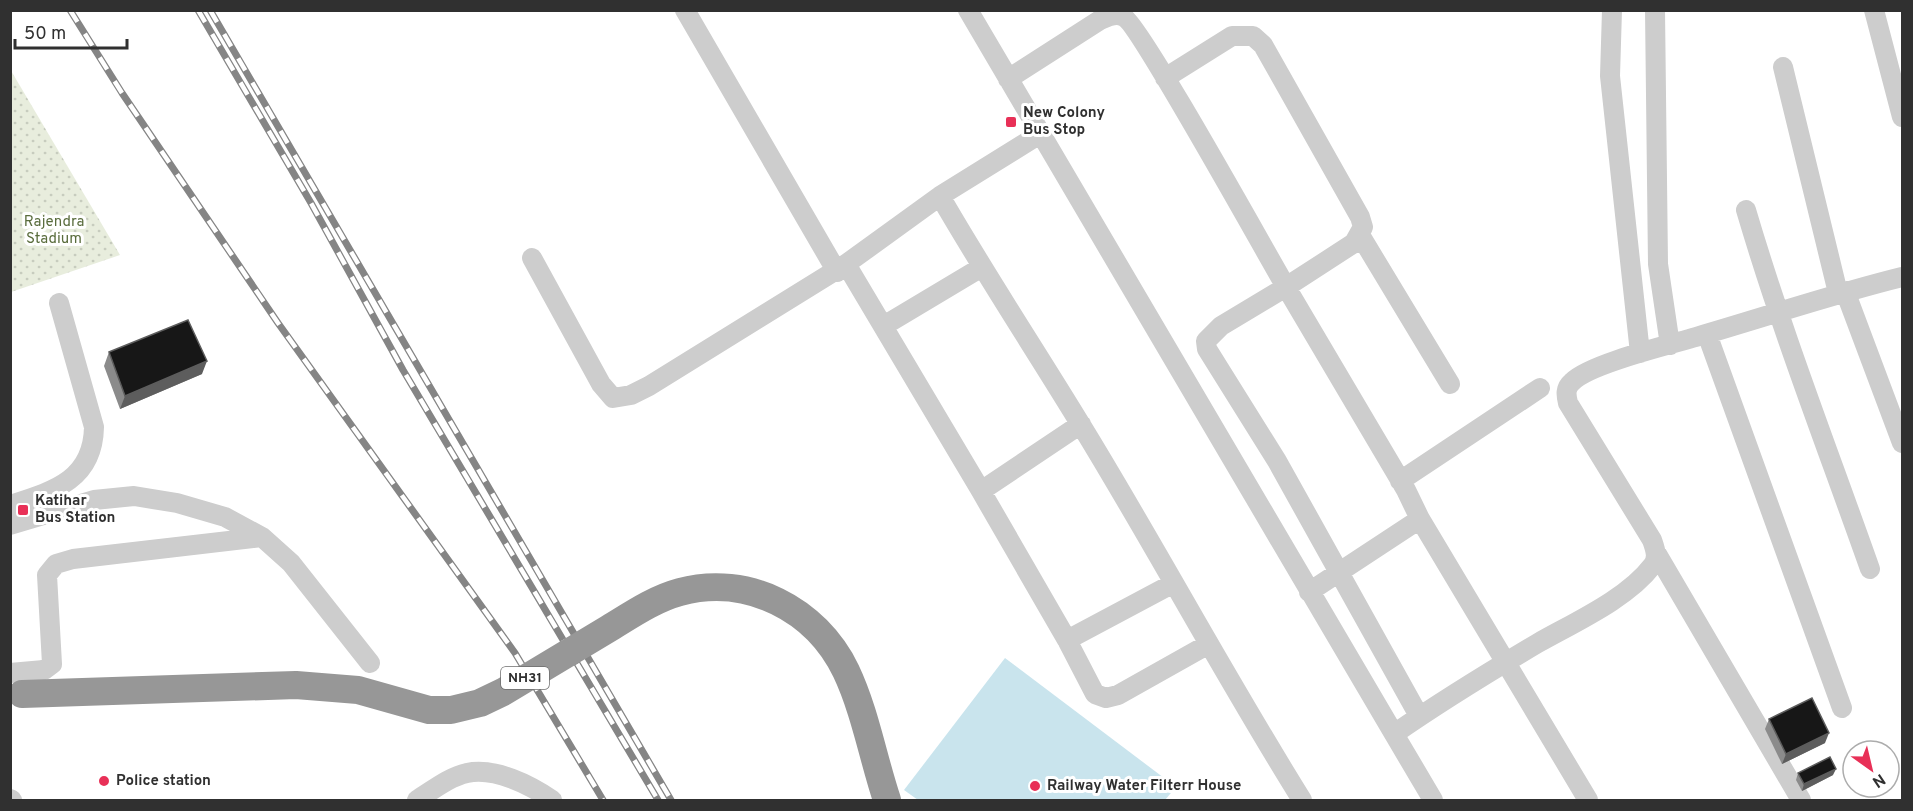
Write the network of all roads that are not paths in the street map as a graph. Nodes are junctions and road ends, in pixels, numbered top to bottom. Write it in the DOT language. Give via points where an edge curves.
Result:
graph roads {
  1 [pos="685,10"];
  2 [pos="968,10"];
  3 [pos="1612,10"];
  4 [pos="1655,10"];
  5 [pos="1874,10"];
  6 [pos="1115,12"];
  7 [pos="1783,66"];
  8 [pos="1165,78"];
  9 [pos="1008,79"];
  10 [pos="1902,117"];
  11 [pos="1040,134"];
  12 [pos="940,196"];
  13 [pos="1746,210"];
  14 [pos="1360,235"];
  15 [pos="532,258"];
  16 [pos="982,267"];
  17 [pos="842,268"];
  18 [pos="1902,277"];
  19 [pos="1286,287"];
  20 [pos="1841,292"];
  21 [pos="59,303"];
  22 [pos="1777,312"];
  23 [pos="885,325"];
  24 [pos="1707,334"];
  25 [pos="1670,345"];
  26 [pos="1640,353"];
  27 [pos="1450,384"];
  28 [pos="1540,388"];
  29 [pos="1081,424"];
  30 [pos="1902,443"];
  31 [pos="1400,480"];
  32 [pos="981,491"];
  33 [pos="10,505"];
  34 [pos="1420,519"];
  35 [pos="10,525"];
  36 [pos="262,537"];
  37 [pos="1657,554"];
  38 [pos="1870,569"];
  39 [pos="1337,572"];
  40 [pos="1174,583"];
  41 [pos="1309,592"];
  42 [pos="1067,640"];
  43 [pos="1207,645"];
  44 [pos="1506,661"];
  45 [pos="370,663"];
  46 [pos="16,683"];
  47 [pos="1842,708"];
  48 [pos="1419,716"];
  49 [pos="1394,734"];
  50 [pos="417,801"];
  51 [pos="552,801"];
  52 [pos="887,801"];
  53 [pos="1302,801"];
  54 [pos="1434,801"];
  55 [pos="1588,801"];
  56 [pos="1801,801"];
  1 -- 17 [label="street"];
  2 -- 9 [label="street"];
  3 -- 26 [label="street" via="1610,76"];
  4 -- 25 [label="street" via="1658,264"];
  5 -- 10 [label="street"];
  6 -- 8 [label="street" via="1130,22"];
  6 -- 9 [label="street"];
  7 -- 20 [label="street"];
  8 -- 14 [label="street" via="1232,36 1253,36 1263,45 1360,218"];
  8 -- 19 [label="street"];
  9 -- 11 [label="street"];
  11 -- 12 [label="street"];
  11 -- 41 [label="street"];
  12 -- 16 [label="street"];
  12 -- 17 [label="street"];
  13 -- 22 [label="street"];
  14 -- 19 [label="street" via="1354,243"];
  14 -- 27 [label="street"];
  15 -- 17 [label="street" via="600,384 613,398 632,395 649,386"];
  16 -- 23 [label="street"];
  16 -- 29 [label="street"];
  17 -- 23 [label="street"];
  18 -- 20 [label="street"];
  19 -- 31 [label="street"];
  19 -- 39 [label="street" via="1221,326 1206,341 1207,349 1277,461"];
  20 -- 22 [label="street"];
  20 -- 30 [label="street"];
  21 -- 33 [label="street" via="94,427 94,447 67,483"];
  22 -- 24 [label="street"];
  22 -- 38 [label="street"];
  23 -- 32 [label="street"];
  24 -- 25 [label="street"];
  24 -- 47 [label="street"];
  25 -- 26 [label="street"];
  26 -- 37 [label="street" via="1581,375 1569,384 1566,394"];
  28 -- 31 [label="street"];
  29 -- 32 [label="street"];
  29 -- 40 [label="street"];
  31 -- 34 [label="street"];
  32 -- 42 [label="street"];
  34 -- 39 [label="street"];
  34 -- 44 [label="street"];
  35 -- 36 [label="street" via="94,500 134,496 225,517"];
  36 -- 45 [label="street" via="291,563"];
  36 -- 46 [label="street" via="57,564 47,575 52,664"];
  37 -- 44 [label="street" via="1654,565 1635,583"];
  37 -- 56 [label="street"];
  39 -- 41 [label="street"];
  39 -- 48 [label="street"];
  40 -- 42 [label="street"];
  40 -- 43 [label="street"];
  41 -- 49 [label="street"];
  42 -- 43 [label="street" via="1095,694 1106,698"];
  43 -- 53 [label="street"];
  44 -- 48 [label="street"];
  44 -- 55 [label="street"];
  46 -- 52 [label="highway, NH31, bridge" via="297,685 358,690 429,710 451,710 480,703 502,692 650,604 680,592 733,588 774,598 793,609 815,626 834,649 858,704"];
  48 -- 49 [label="street"];
  49 -- 54 [label="street"];
  50 -- 51 [label="street" via="447,781 468,773 489,773 520,782"];
}
